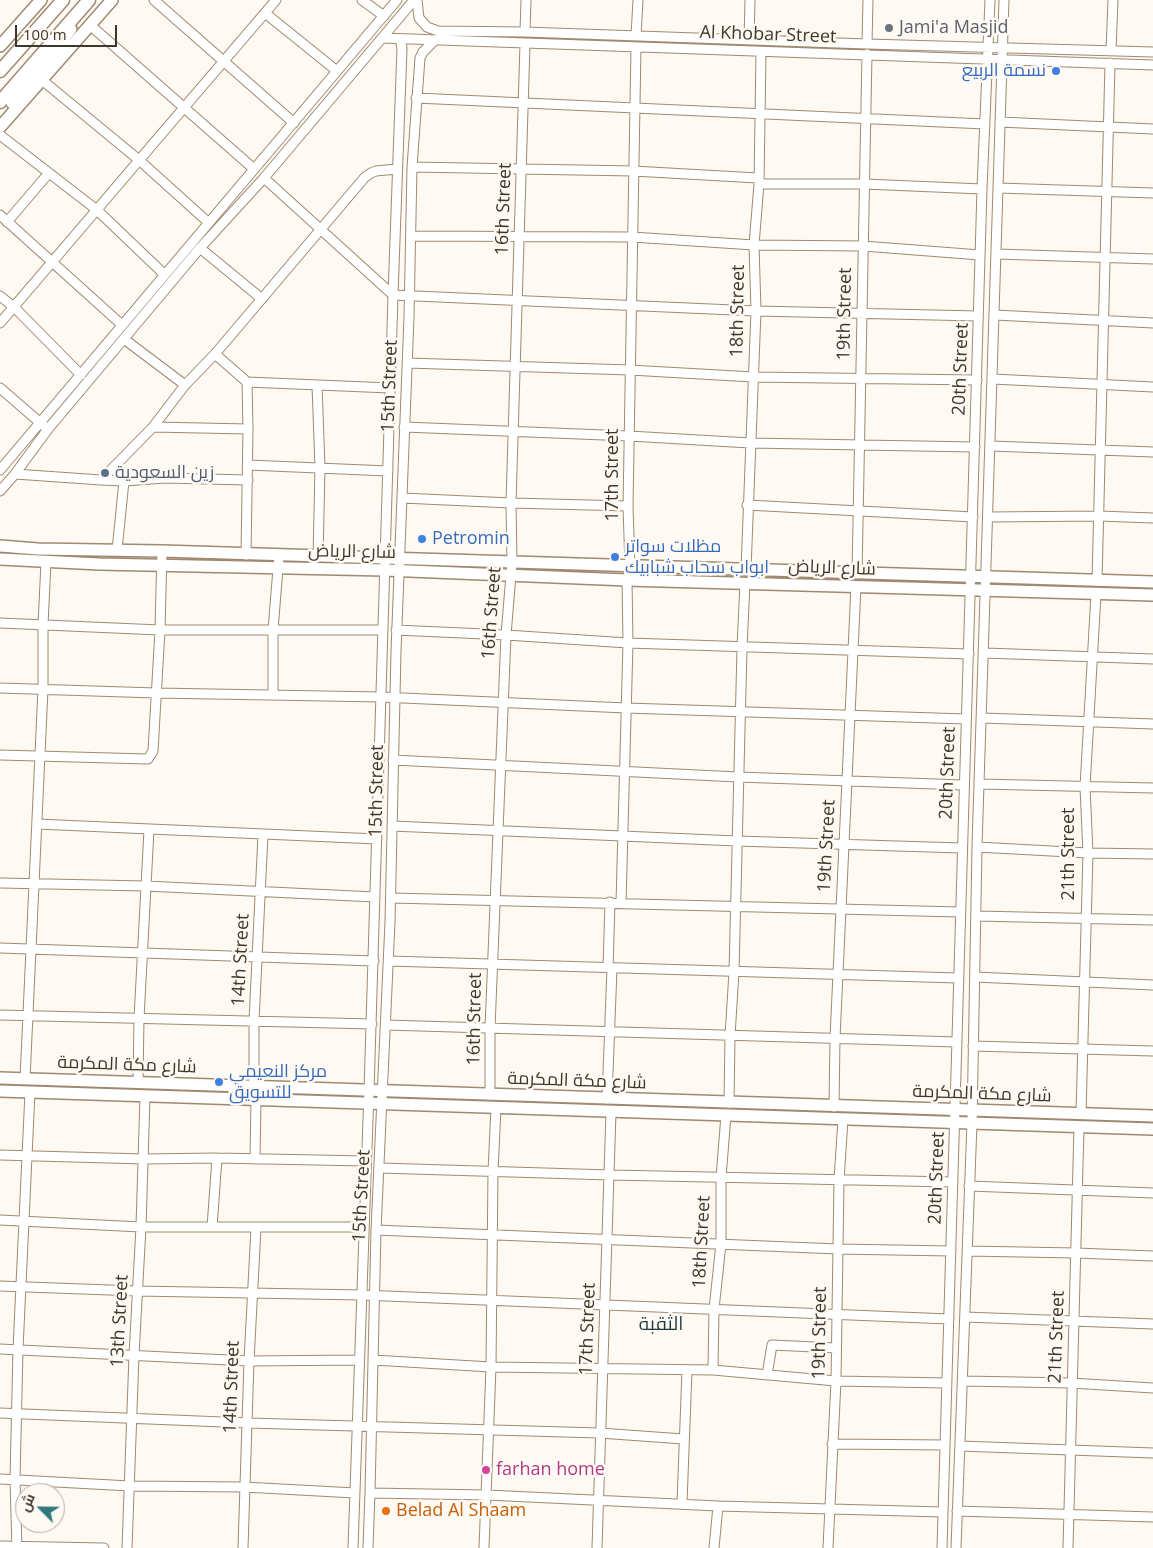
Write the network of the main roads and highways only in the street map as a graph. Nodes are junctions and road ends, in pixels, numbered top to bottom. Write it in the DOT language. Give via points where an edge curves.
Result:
graph roads {
  1 [pos="30,0"];
  2 [pos="41,0"];
  3 [pos="62,0"];
  4 [pos="90,0"];
  5 [pos="94,0"];
  6 [pos="112,0"];
  7 [pos="20,23"];
  8 [pos="0,46"];
  9 [pos="3,67"];
  10 [pos="0,102"];
  11 [pos="0,118"];
  12 [pos="0,127"];
  13 [pos="0,546"];
  14 [pos="0,559"];
  15 [pos="385,564"];
  16 [pos="512,569"];
  17 [pos="1153,582"];
  18 [pos="1153,596"];
  19 [pos="0,1078"];
  20 [pos="0,1091"];
  21 [pos="956,1116"];
  22 [pos="1153,1116"];
  23 [pos="972,1117"];
  24 [pos="1153,1129"];
  1 -- 7 [label="main road"];
  2 -- 7 [label="main road"];
  3 -- 9 [label="highway"];
  4 -- 10 [label="highway"];
  5 -- 11 [label="main road"];
  6 -- 12 [label="main road"];
  7 -- 8 [label="main road"];
  13 -- 15 [label="main road, شارع الرياض" via="318,557"];
  14 -- 15 [label="main road, شارع الرياض" via="307,569"];
  15 -- 16 [label="main road, شارع الرياض"];
  16 -- 17 [label="main road, شارع الرياض" via="630,567"];
  16 -- 18 [label="main road, شارع الرياض" via="627,580"];
  19 -- 21 [label="main road, شارع مكة المكرمة" via="834,1107"];
  20 -- 21 [label="main road, شارع مكة المكرمة" via="844,1119"];
  21 -- 23 [label="main road, شارع مكة المكرمة"];
  22 -- 23 [label="main road, شارع مكة المكرمة"];
  23 -- 24 [label="main road, شارع مكة المكرمة" via="1079,1127"];
}
